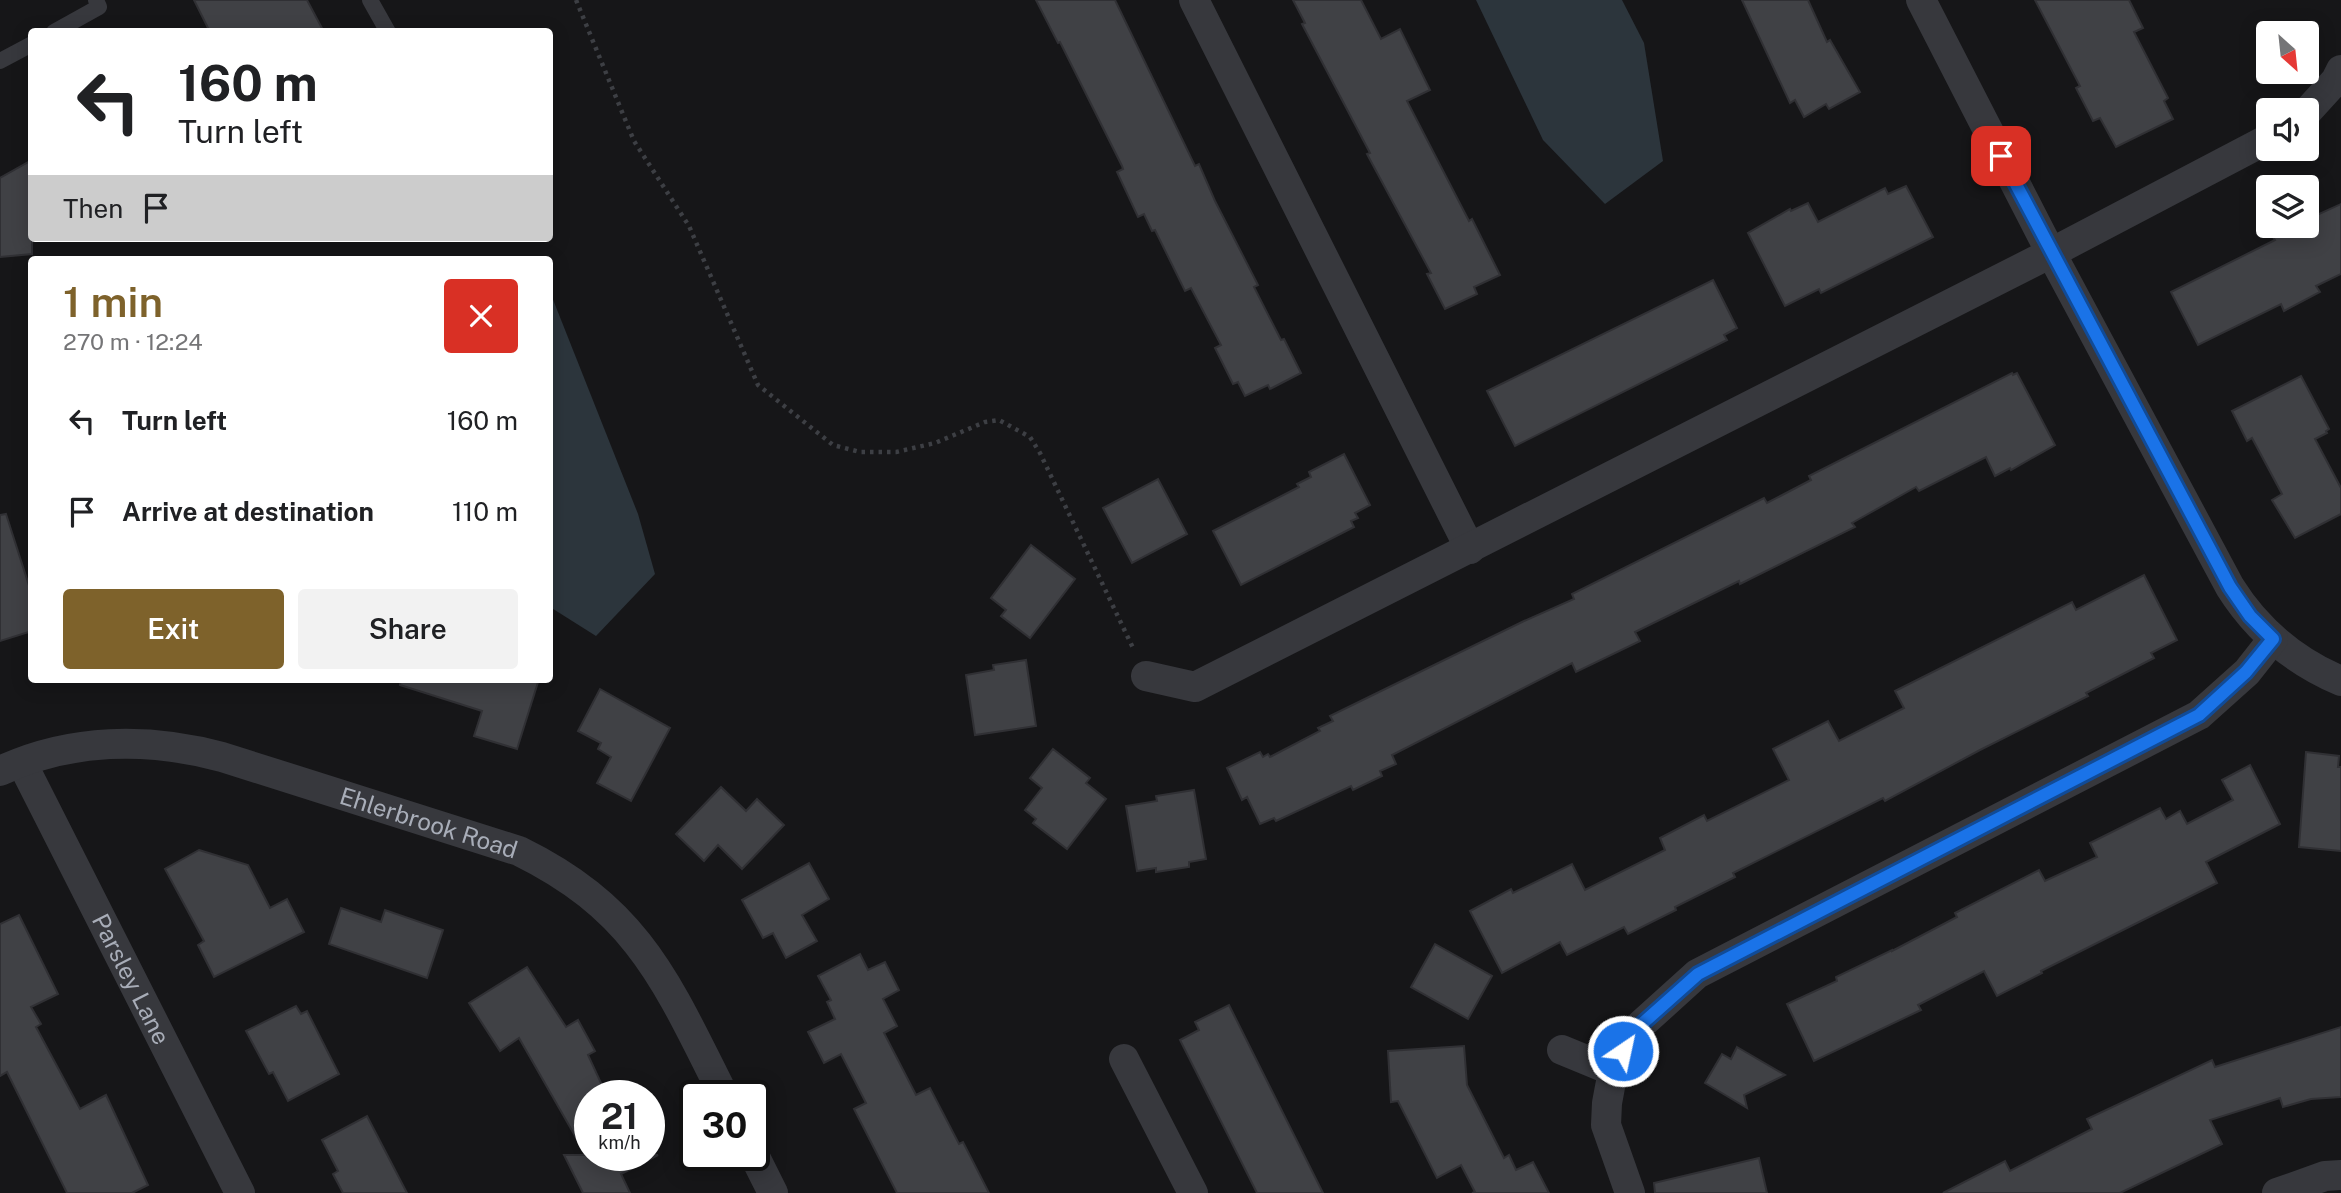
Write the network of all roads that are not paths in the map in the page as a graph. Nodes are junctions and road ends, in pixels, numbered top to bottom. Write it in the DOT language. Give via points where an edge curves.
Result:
graph roads {
  1 [pos="96,0"];
  2 [pos="370,0"];
  3 [pos="1194,0"];
  4 [pos="1921,0"];
  5 [pos="61,28"];
  6 [pos="386,28"];
  7 [pos="28,46"];
  8 [pos="0,61"];
  9 [pos="2341,70"];
  10 [pos="2319,99"];
  11 [pos="2256,145"];
  12 [pos="2051,253"];
  13 [pos="1470,549"];
  14 [pos="2273,639"];
  15 [pos="1146,676"];
  16 [pos="2341,681"];
  17 [pos="11,767"];
  18 [pos="1562,1050"];
  19 [pos="1124,1059"];
  20 [pos="1613,1072"];
  21 [pos="716,1080"];
  22 [pos="762,1171"];
  23 [pos="2341,1175"];
  24 [pos="240,1193"];
  25 [pos="773,1193"];
  26 [pos="1193,1193"];
  27 [pos="1630,1193"];
  28 [pos="2277,1193"];
  1 -- 5 [label="lane" via="99,7"];
  2 -- 6 [label="lane"];
  3 -- 13 [label="street"];
  4 -- 12 [label="street"];
  7 -- 8 [label="lane"];
  9 -- 10 [label="street"];
  11 -- 12 [label="street"];
  12 -- 13 [label="street"];
  12 -- 14 [label="street" via="2230,587"];
  13 -- 15 [label="street" via="1195,687"];
  14 -- 16 [label="street" via="2296,658"];
  14 -- 20 [label="street" via="2246,672 2199,715 1698,974 1634,1031"];
  17 -- 21 [label="street, Ehlerbrook Road" via="35,756 111,743 173,745 519,851 585,890 629,931 665,982"];
  17 -- 24 [label="street, Parsley Lane"];
  18 -- 20 [label="street"];
  19 -- 26 [label="street"];
  20 -- 27 [label="street" via="1606,1125"];
  22 -- 25 [label="street"];
  23 -- 28 [label="street"];
}
